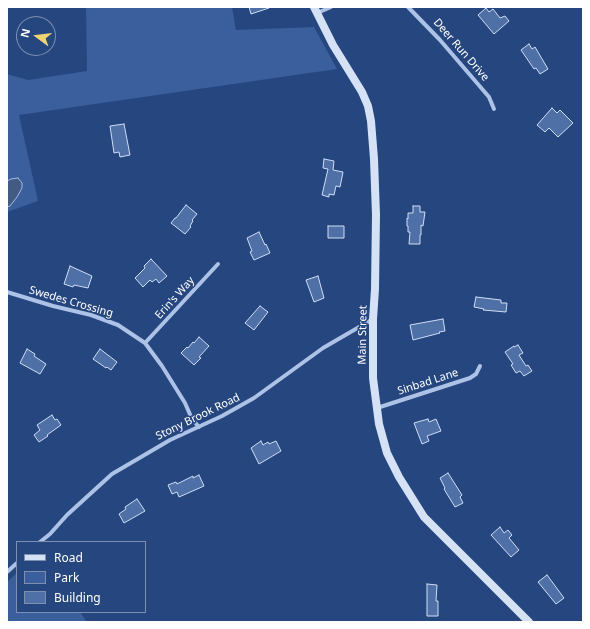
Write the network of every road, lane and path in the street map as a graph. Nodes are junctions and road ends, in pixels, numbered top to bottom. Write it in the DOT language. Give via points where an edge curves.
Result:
graph roads {
  1 [pos="331,7"];
  2 [pos="408,7"];
  3 [pos="316,10"];
  4 [pos="494,109"];
  5 [pos="218,264"];
  6 [pos="7,292"];
  7 [pos="373,319"];
  8 [pos="145,343"];
  9 [pos="480,366"];
  10 [pos="376,408"];
  11 [pos="199,427"];
  12 [pos="41,541"];
  13 [pos="16,564"];
  14 [pos="7,572"];
  15 [pos="529,622"];
  1 -- 3 [label="street"];
  2 -- 4 [label="street, Deer Run Drive" via="489,97"];
  3 -- 7 [label="main road, Main Street" via="362,92 371,121 376,215"];
  5 -- 8 [label="street, Erin's Way"];
  6 -- 8 [label="street, Swedes Crossing" via="91,315 118,325"];
  7 -- 10 [label="main road, Main Street"];
  7 -- 11 [label="street, Stony Brook Road" via="323,348 254,398"];
  8 -- 11 [label="street, Swedes Crossing"];
  9 -- 10 [label="street, Sinbad Lane" via="476,374 470,378"];
  10 -- 15 [label="main road, Main Street" via="387,453 399,478 424,517"];
  11 -- 12 [label="street, Stony Brook Road" via="170,440 112,474"];
  13 -- 14 [label="street"];
}
